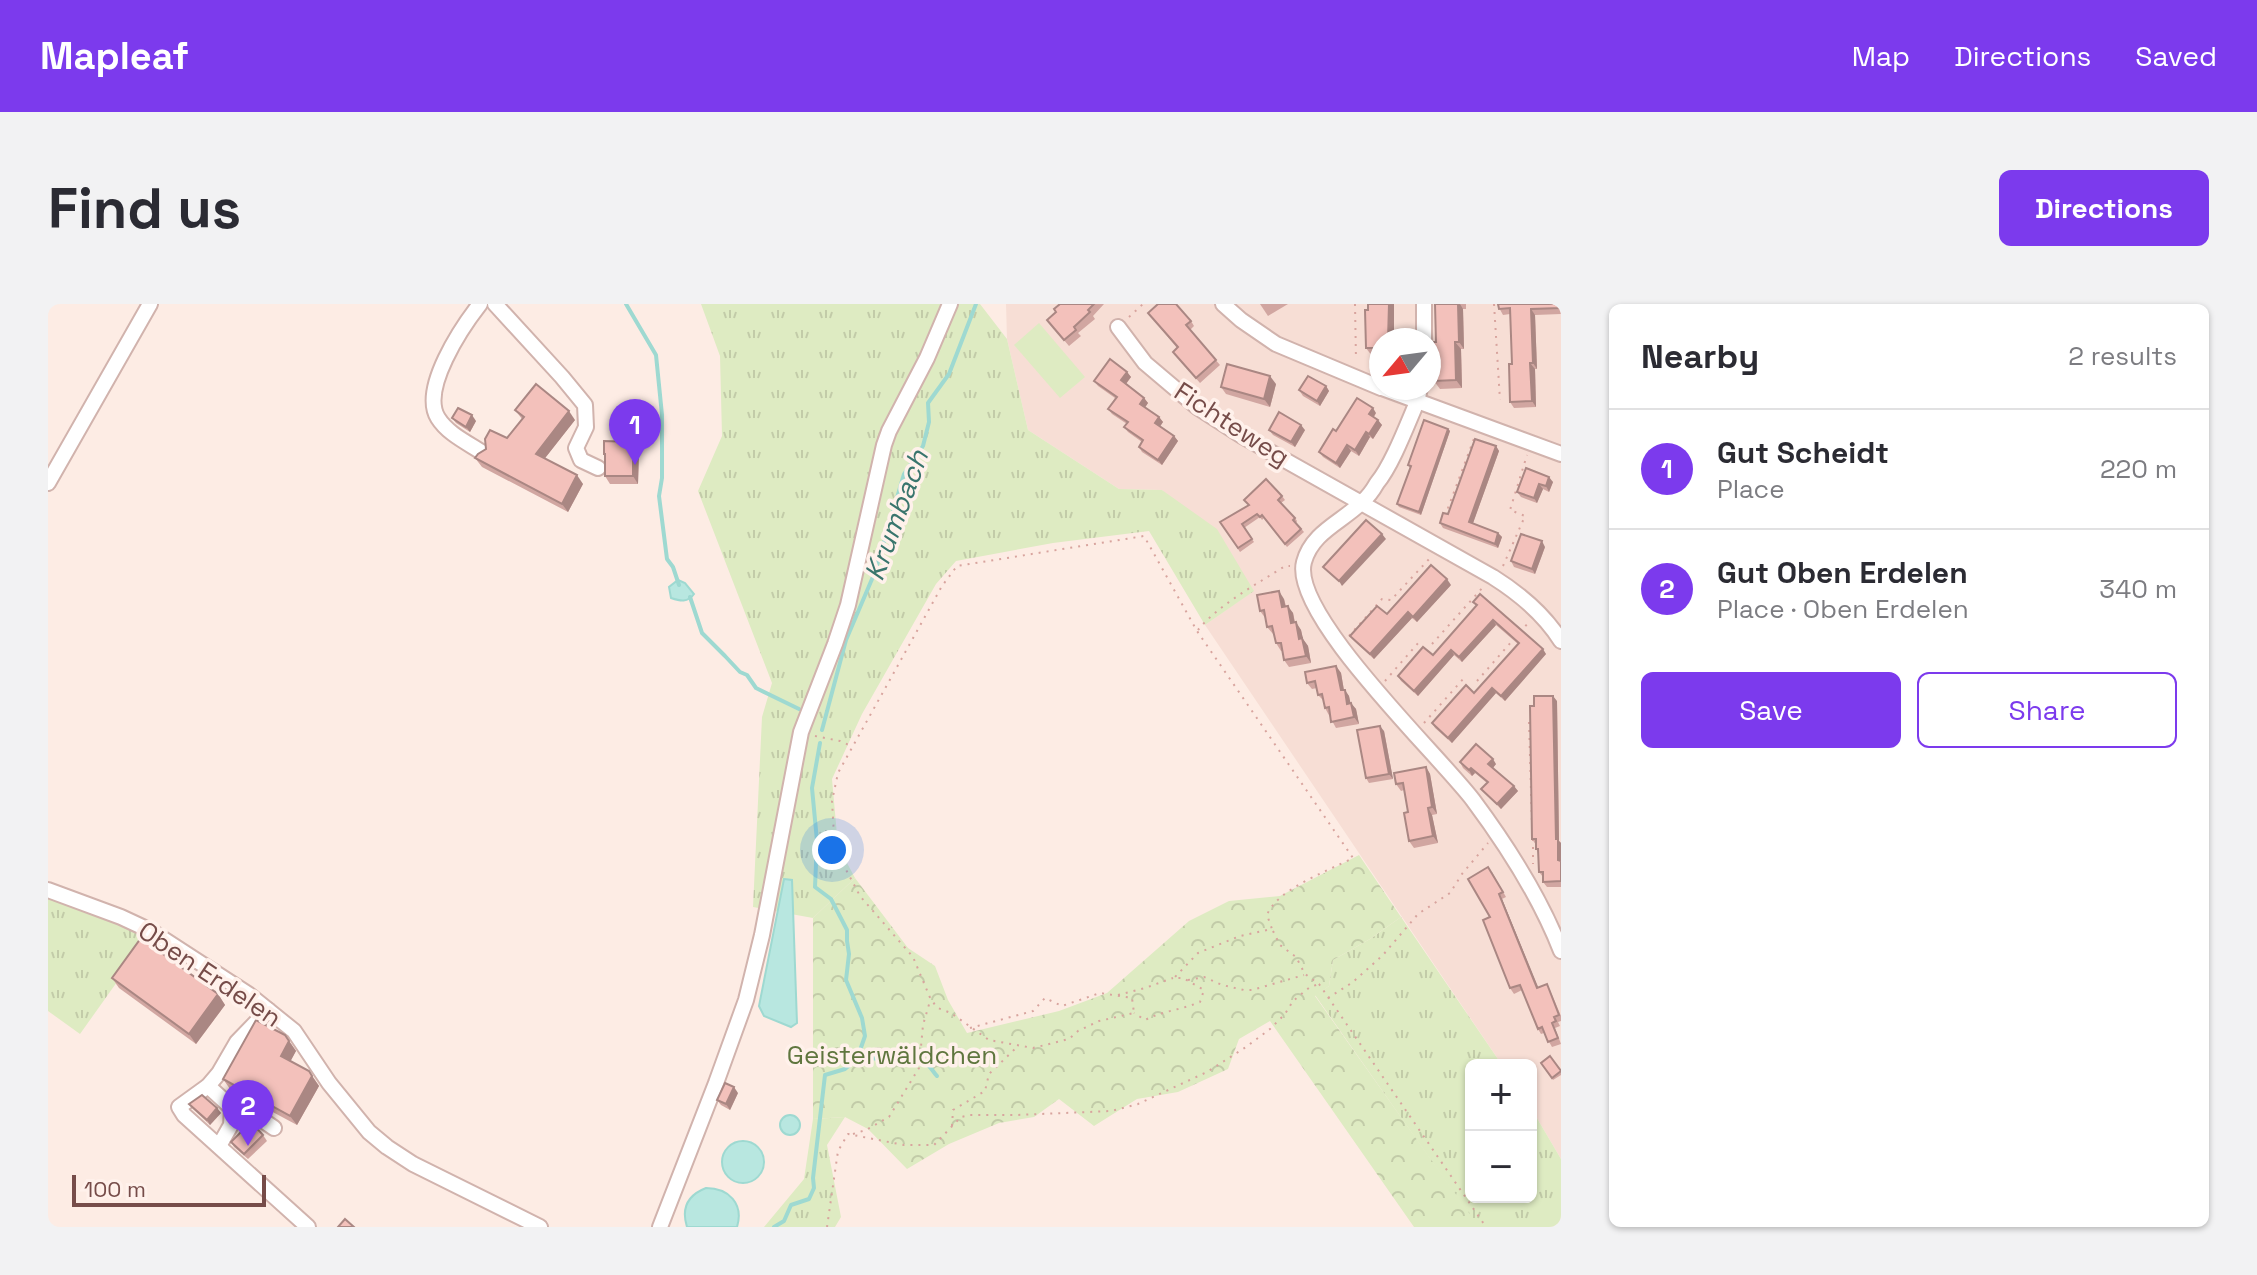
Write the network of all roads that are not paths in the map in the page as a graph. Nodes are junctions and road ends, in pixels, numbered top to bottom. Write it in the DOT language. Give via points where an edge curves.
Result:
graph roads {
  1 [pos="150,304"];
  2 [pos="480,304"];
  3 [pos="495,304"];
  4 [pos="950,304"];
  5 [pos="1223,304"];
  6 [pos="1424,304"];
  7 [pos="1123,323"];
  8 [pos="1424,328"];
  9 [pos="1369,383"];
  10 [pos="1417,400"];
  11 [pos="1430,400"];
  12 [pos="483,453"];
  13 [pos="1561,454"];
  14 [pos="598,468"];
  15 [pos="48,483"];
  16 [pos="1361,503"];
  17 [pos="1561,641"];
  18 [pos="48,890"];
  19 [pos="1554,913"];
  20 [pos="1561,951"];
  21 [pos="268,1010"];
  22 [pos="208,1086"];
  23 [pos="232,1108"];
  24 [pos="274,1128"];
  25 [pos="219,1146"];
  26 [pos="308,1227"];
  27 [pos="540,1227"];
  28 [pos="660,1227"];
  1 -- 15 [label="street"];
  2 -- 12 [label="street" via="441,369 433,396 439,420"];
  3 -- 14 [label="street" via="585,405 586,427 576,448 581,460"];
  4 -- 28 [label="street" via="889,431 848,605 801,732 746,1000"];
  5 -- 9 [label="street" via="1276,344"];
  6 -- 8 [label="street"];
  7 -- 16 [label="street, Fichteweg" via="1145,363 1197,407"];
  10 -- 16 [label="street" via="1380,480"];
  11 -- 13 [label="street"];
  16 -- 17 [label="street, Fichteweg" via="1516,592"];
  16 -- 19 [label="street" via="1310,546 1303,565 1314,603 1340,646 1471,797"];
  18 -- 21 [label="street, Oben Erdelen" via="151,931"];
  19 -- 20 [label="street"];
  21 -- 22 [label="street" via="237,1042"];
  21 -- 27 [label="street, Oben Erdelen" via="294,1031 329,1083 387,1147"];
  22 -- 23 [label="street"];
  22 -- 25 [label="street" via="179,1107"];
  23 -- 24 [label="street" via="245,1108"];
  23 -- 25 [label="street" via="231,1125"];
  25 -- 26 [label="street"];
}
